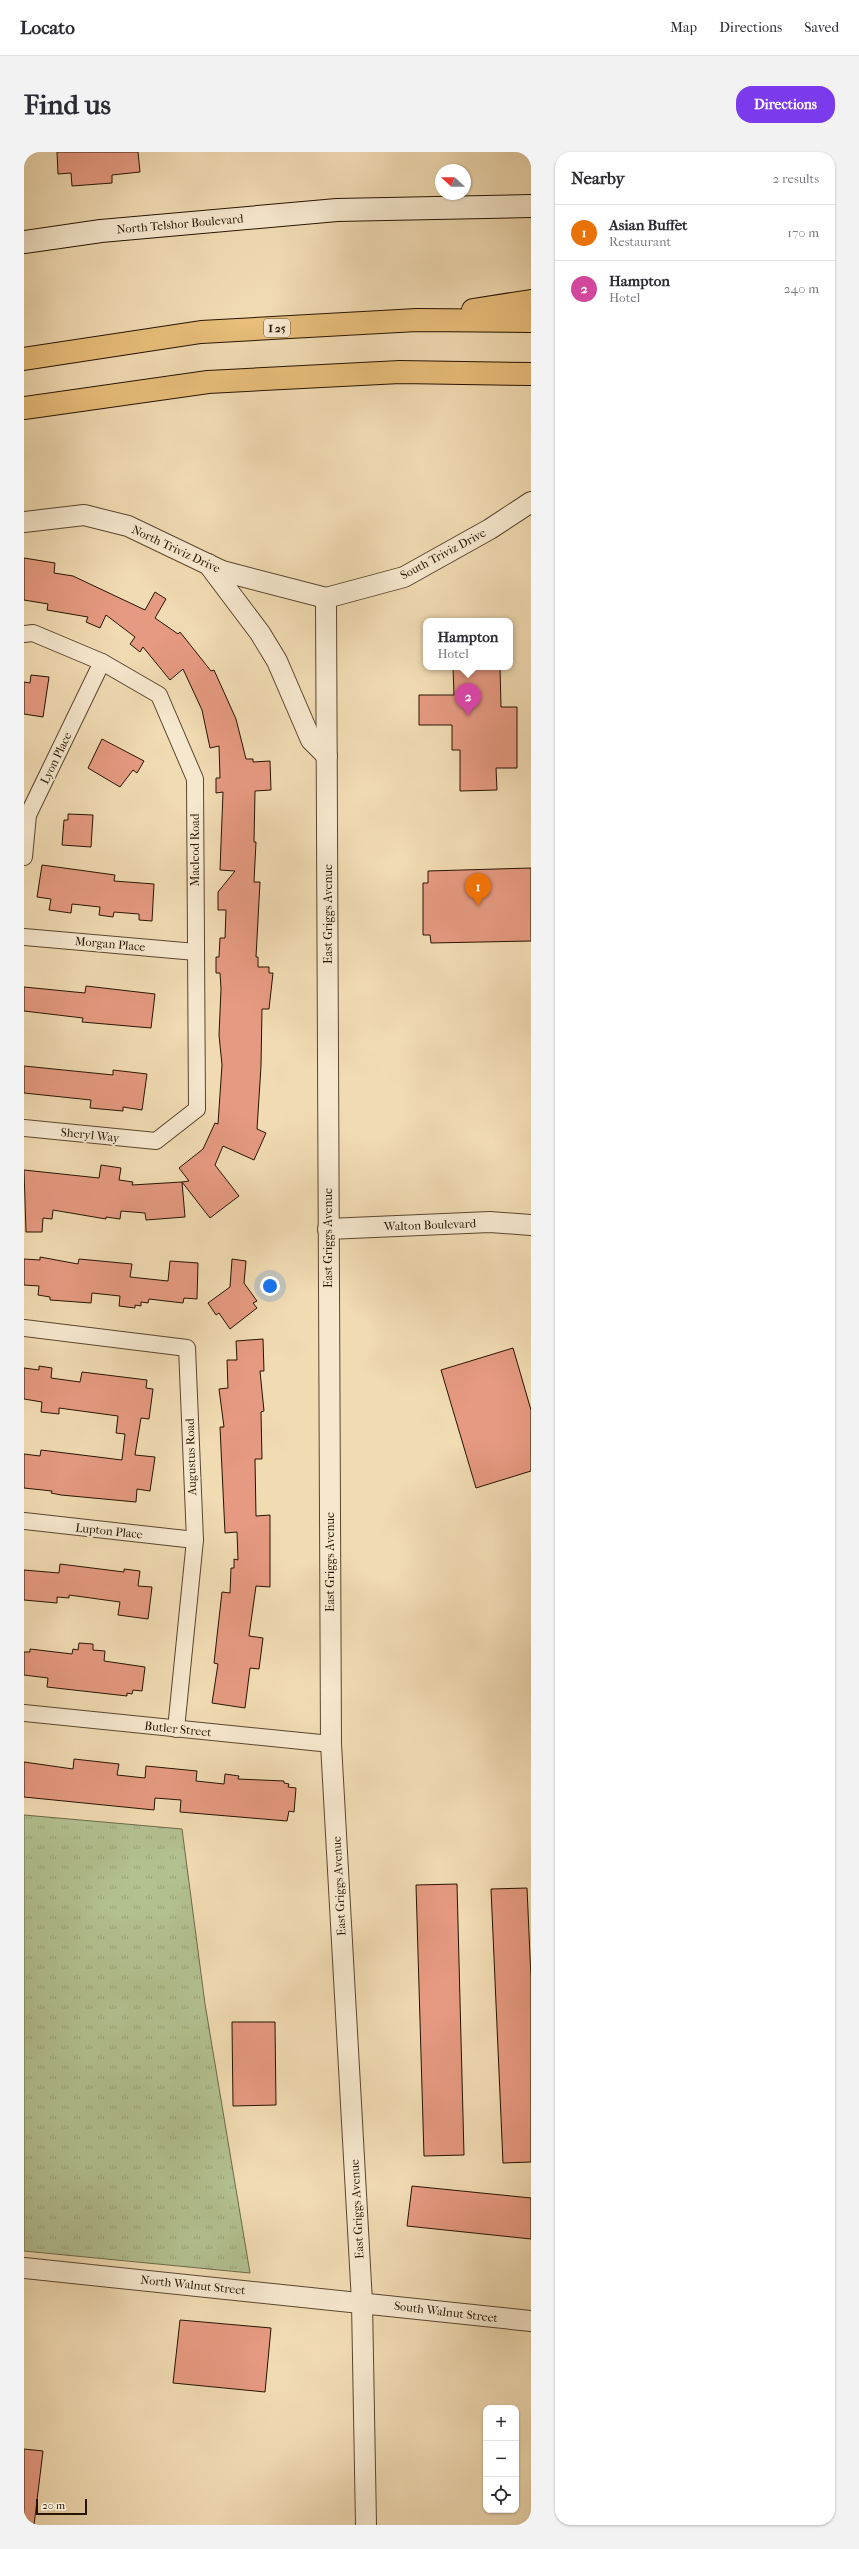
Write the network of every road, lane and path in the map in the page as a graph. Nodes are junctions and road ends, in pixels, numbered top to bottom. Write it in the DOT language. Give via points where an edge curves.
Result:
graph roads {
  1 [pos="531,206"];
  2 [pos="24,242"];
  3 [pos="531,301"];
  4 [pos="417,320"];
  5 [pos="531,321"];
  6 [pos="24,359"];
  7 [pos="400,372"];
  8 [pos="531,374"];
  9 [pos="531,382"];
  10 [pos="24,408"];
  11 [pos="531,502"];
  12 [pos="24,522"];
  13 [pos="208,564"];
  14 [pos="326,598"];
  15 [pos="24,634"];
  16 [pos="102,662"];
  17 [pos="327,756"];
  18 [pos="24,857"];
  19 [pos="24,936"];
  20 [pos="196,952"];
  21 [pos="24,1128"];
  22 [pos="156,1142"];
  23 [pos="531,1226"];
  24 [pos="328,1229"];
  25 [pos="24,1328"];
  26 [pos="24,1521"];
  27 [pos="195,1540"];
  28 [pos="24,1713"];
  29 [pos="176,1729"];
  30 [pos="332,1744"];
  31 [pos="24,2268"];
  32 [pos="362,2302"];
  33 [pos="531,2321"];
  34 [pos="366,2525"];
  1 -- 2 [label="main road, North Telshor Boulevard" via="337,210 101,231"];
  3 -- 4 [label="highway"];
  4 -- 5 [label="highway, I 25"];
  4 -- 6 [label="highway, I 25" via="201,332"];
  7 -- 8 [label="highway"];
  7 -- 9 [label="highway"];
  7 -- 10 [label="highway" via="208,382"];
  11 -- 14 [label="street, South Triviz Drive" via="490,529 404,577"];
  12 -- 13 [label="street, North Triviz Drive" via="84,515 128,526"];
  13 -- 14 [label="street, North Triviz Drive" via="222,571"];
  13 -- 17 [label="street" via="260,633 283,674 311,740"];
  14 -- 17 [label="street, East Griggs Avenue"];
  15 -- 16 [label="street, Macleod Road" via="33,633"];
  16 -- 18 [label="street, Lyon Place" via="28,815"];
  16 -- 20 [label="street, Macleod Road" via="159,695 195,779"];
  17 -- 24 [label="street, East Griggs Avenue"];
  19 -- 20 [label="street, Morgan Place"];
  20 -- 22 [label="street, Macleod Road" via="197,1109"];
  21 -- 22 [label="street, Sheryl Way"];
  23 -- 24 [label="street, Walton Boulevard" via="490,1222"];
  24 -- 30 [label="street, East Griggs Avenue"];
  25 -- 27 [label="street, Augustus Road" via="187,1348"];
  26 -- 27 [label="street, Lupton Place"];
  27 -- 29 [label="street, Augustus Road"];
  28 -- 29 [label="street, Butler Street"];
  29 -- 30 [label="street, Butler Street"];
  30 -- 32 [label="street, East Griggs Avenue"];
  31 -- 32 [label="street, North Walnut Street"];
  32 -- 33 [label="street, South Walnut Street"];
  32 -- 34 [label="street, East Griggs Avenue"];
}
